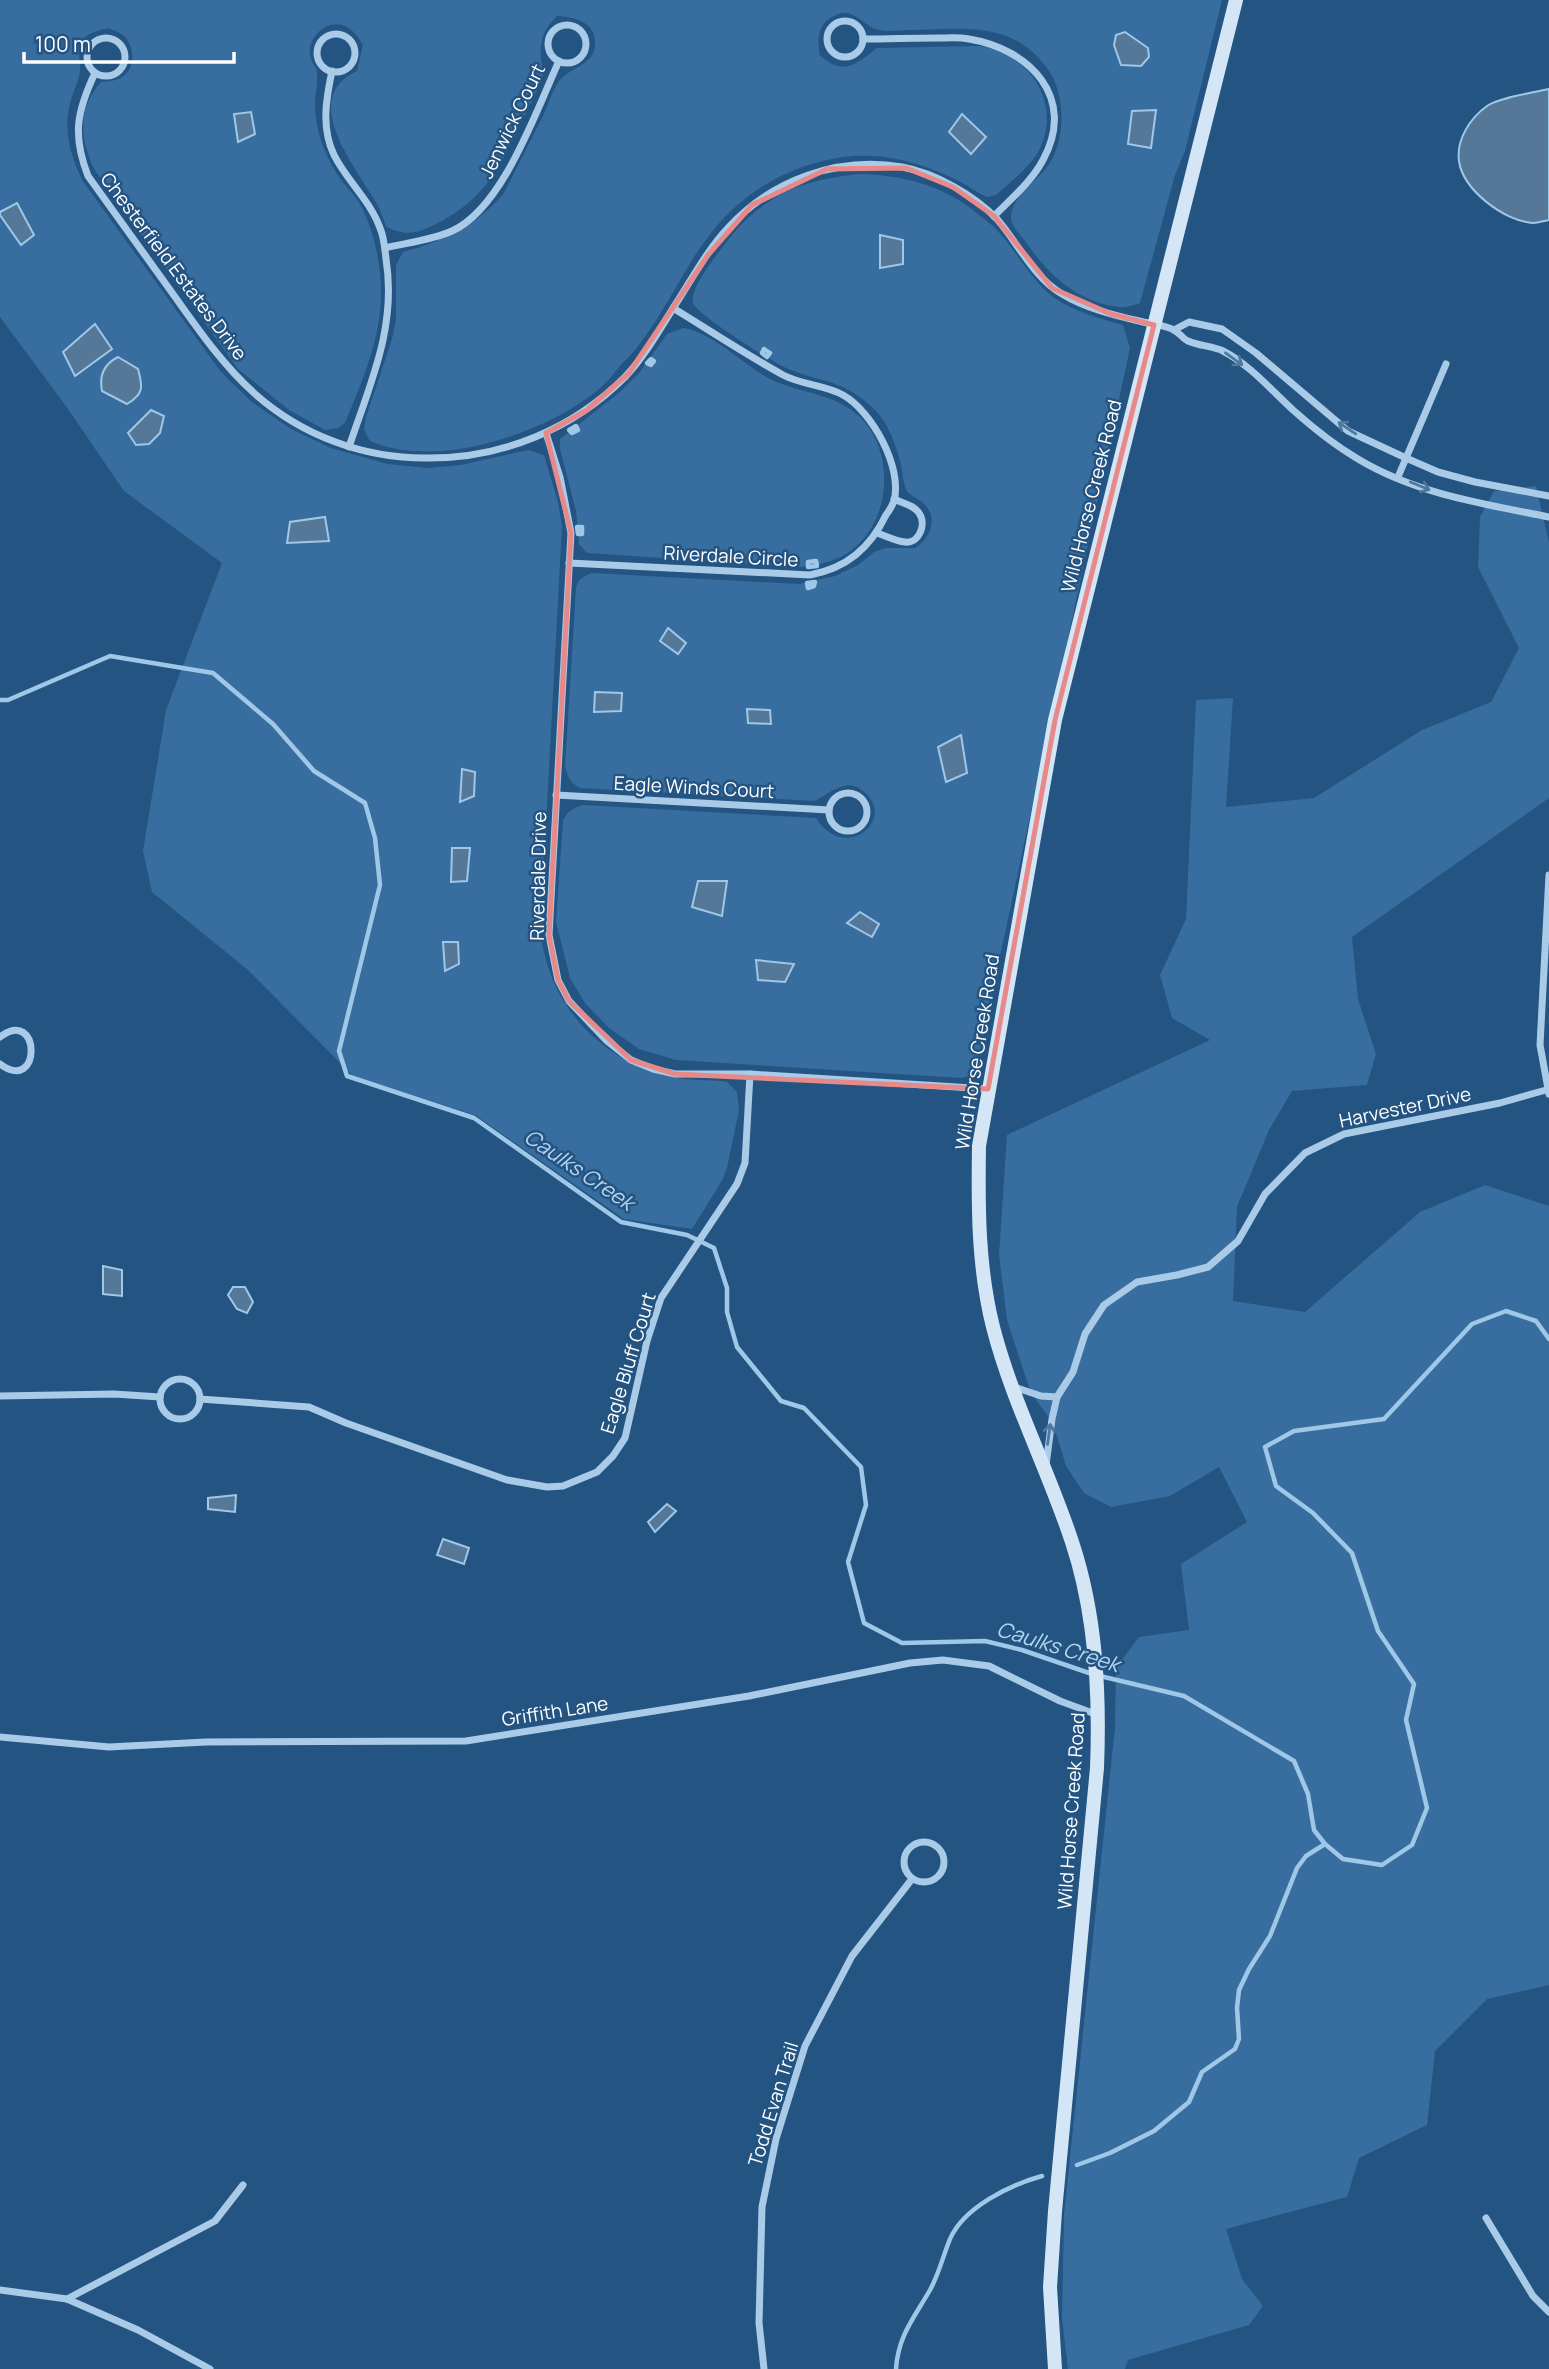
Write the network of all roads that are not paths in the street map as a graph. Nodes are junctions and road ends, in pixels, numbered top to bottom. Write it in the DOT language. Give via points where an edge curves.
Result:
graph roads {
  1 [pos="1237,0"];
  2 [pos="863,38"];
  3 [pos="558,61"];
  4 [pos="332,71"];
  5 [pos="95,72"];
  6 [pos="994,216"];
  7 [pos="385,248"];
  8 [pos="673,308"];
  9 [pos="1154,325"];
  10 [pos="1174,330"];
  11 [pos="1446,364"];
  12 [pos="546,433"];
  13 [pos="349,447"];
  14 [pos="1406,458"];
  15 [pos="1398,477"];
  16 [pos="1549,496"];
  17 [pos="894,499"];
  18 [pos="1549,517"];
  19 [pos="877,533"];
  20 [pos="569,563"];
  21 [pos="556,795"];
  22 [pos="830,810"];
  23 [pos="1549,875"];
  24 [pos="1546,983"];
  25 [pos="0,1037"];
  26 [pos="0,1064"];
  27 [pos="750,1074"];
  28 [pos="988,1088"];
  29 [pos="1548,1092"];
  30 [pos="1010,1385"];
  31 [pos="0,1396"];
  32 [pos="160,1397"];
  33 [pos="1057,1397"];
  34 [pos="200,1399"];
  35 [pos="1046,1472"];
  36 [pos="1099,1716"];
  37 [pos="0,1737"];
  38 [pos="912,1879"];
  39 [pos="243,2185"];
  40 [pos="1486,2218"];
  41 [pos="0,2290"];
  42 [pos="67,2299"];
  43 [pos="1549,2312"];
  44 [pos="210,2369"];
  45 [pos="764,2369"];
  46 [pos="1055,2369"];
  1 -- 9 [label="main road, Wild Horse Creek Road"];
  2 -- 2 [label="street" via="856,24 846,21 833,24 827,36 830,49 841,57 859,51"];
  2 -- 6 [label="street" via="965,38 1009,50 1035,70 1051,99 1054,132 1042,162"];
  3 -- 3 [label="street, Jenwick Court" via="571,63 581,57 586,45 578,29 560,27 551,35 550,52"];
  3 -- 7 [label="street, Jenwick Court" via="504,180 481,210 452,231"];
  4 -- 4 [label="street" via="344,70 355,56 353,44 338,34 319,46 321,64"];
  4 -- 7 [label="street" via="326,109 329,140 371,209"];
  5 -- 5 [label="street, Chesterfield Estates Drive" via="113,74 122,66 123,49 114,40 96,40 88,50 88,63"];
  5 -- 13 [label="street, Chesterfield Estates Drive" via="79,117 79,148 88,176 228,367 290,420"];
  6 -- 8 [label="street, Chesterfield Estates Drive" via="953,187 906,167 827,169 800,177 752,205 728,228"];
  6 -- 9 [label="street, Chesterfield Estates Drive" via="1042,278 1065,297"];
  7 -- 13 [label="street" via="390,285 384,340"];
  8 -- 12 [label="street, Chesterfield Estates Drive" via="629,373 587,410"];
  8 -- 17 [label="street" via="785,376 854,402 884,443 894,479"];
  9 -- 10 [label="street, Chesterfield Estates Drive"];
  9 -- 28 [label="main road, Wild Horse Creek Road" via="1055,720"];
  14 -- 10 [label="street, one-way" via="1348,431 1222,329 1189,322"];
  10 -- 15 [label="street, one-way" via="1186,341 1222,351 1359,460"];
  11 -- 14 [label="street"];
  12 -- 13 [label="street, Chesterfield Estates Drive" via="480,454 448,458 415,458"];
  12 -- 20 [label="street, Riverdale Drive" via="570,533"];
  14 -- 15 [label="street"];
  14 -- 16 [label="street" via="1475,482"];
  15 -- 18 [label="street, one-way" via="1440,495"];
  17 -- 19 [label="street, Riverdale Circle"];
  17 -- 19 [label="street" via="920,513 920,533 909,542"];
  19 -- 20 [label="street, Riverdale Circle" via="847,562 810,575"];
  20 -- 21 [label="street, Riverdale Drive"];
  21 -- 22 [label="street, Eagle Winds Court"];
  21 -- 27 [label="street, Riverdale Drive" via="550,935 558,980 569,1001 631,1060 675,1074"];
  22 -- 22 [label="street" via="832,821 846,830 857,828 867,814 864,803 850,793 838,796"];
  23 -- 24 [label="street"];
  24 -- 29 [label="street" via="1540,1045"];
  25 -- 26 [label="street" via="21,1033 33,1049 29,1062 18,1069"];
  27 -- 28 [label="street, Riverdale Drive"];
  27 -- 34 [label="street, Eagle Bluff Court" via="745,1163 737,1184 661,1298 625,1438 597,1472 563,1486 507,1480 309,1407"];
  28 -- 30 [label="main road, Wild Horse Creek Road" via="979,1146 982,1264"];
  29 -- 33 [label="street, Harvester Drive" via="1344,1134 1305,1153 1265,1194 1238,1241 1208,1267 1137,1282 1104,1305 1085,1334 1073,1372"];
  30 -- 33 [label="street"];
  30 -- 35 [label="main road, Wild Horse Creek Road"];
  31 -- 32 [label="street"];
  32 -- 34 [label="street" via="169,1382 181,1379 192,1383"];
  32 -- 34 [label="street" via="167,1415 179,1420 191,1416"];
  35 -- 33 [label="street, Harvester Drive, one-way"];
  35 -- 36 [label="main road, Wild Horse Creek Road" via="1073,1543 1093,1634"];
  36 -- 37 [label="street, Griffith Lane" via="989,1666 943,1660 466,1741 109,1747"];
  36 -- 46 [label="main road, Wild Horse Creek Road" via="1054,2224 1050,2287"];
  38 -- 38 [label="street" via="926,1883 940,1875 945,1860 937,1846 922,1842 908,1850 904,1865"];
  38 -- 45 [label="street, Todd Evan Trail" via="852,1956 805,2046 776,2139 762,2207 759,2323"];
  39 -- 42 [label="street" via="215,2221"];
  40 -- 43 [label="street" via="1533,2296"];
  41 -- 42 [label="street"];
  42 -- 44 [label="street"];
}
